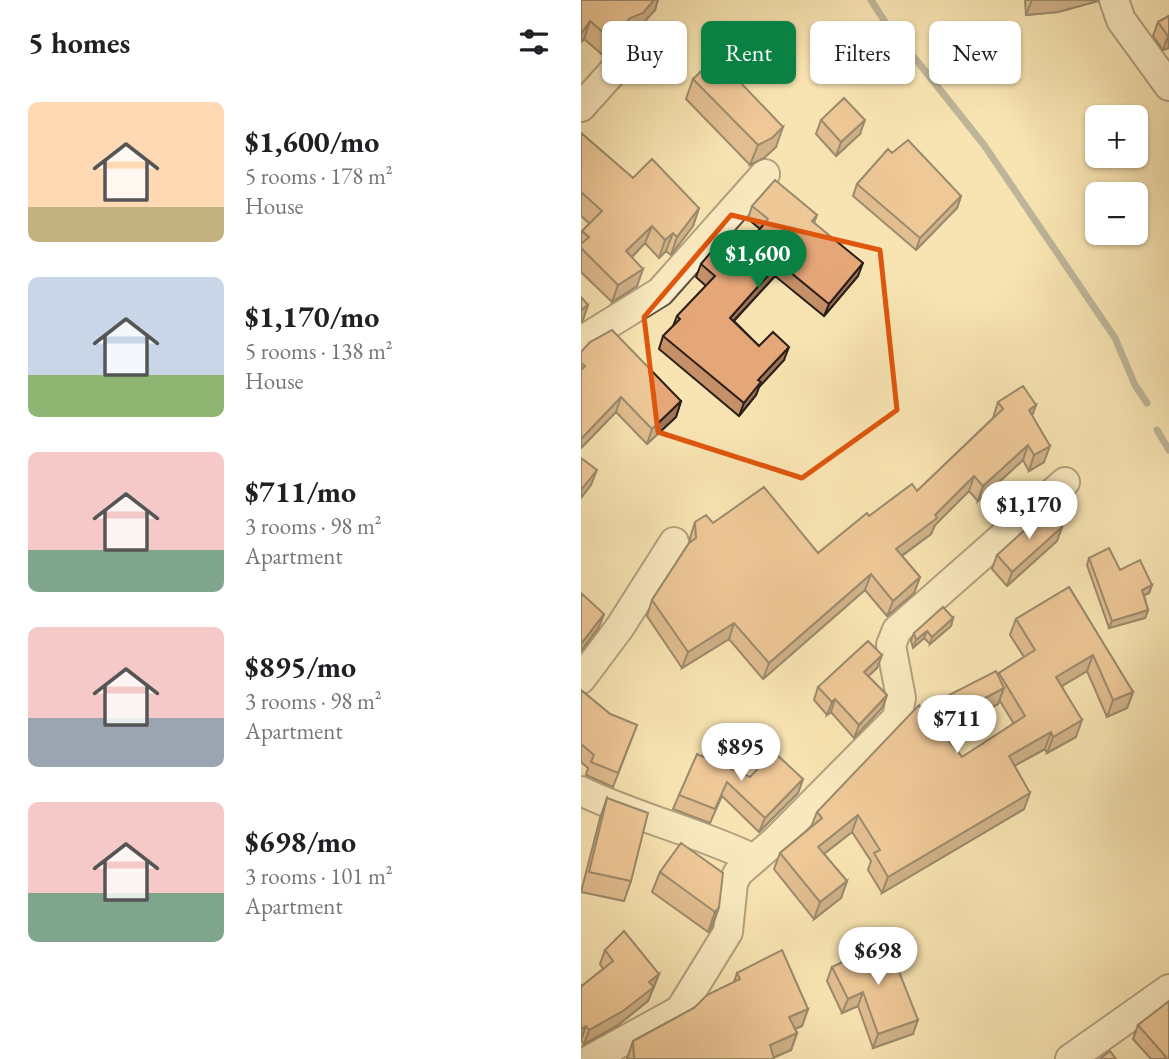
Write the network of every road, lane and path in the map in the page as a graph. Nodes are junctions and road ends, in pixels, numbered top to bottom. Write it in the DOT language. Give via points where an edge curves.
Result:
graph roads {
  1 [pos="1114,0"];
  2 [pos="602,84"];
  3 [pos="1169,86"];
  4 [pos="581,107"];
  5 [pos="765,174"];
  6 [pos="581,341"];
  7 [pos="1065,482"];
  8 [pos="674,542"];
  9 [pos="581,679"];
  10 [pos="581,791"];
  11 [pos="754,859"];
  12 [pos="1169,989"];
  13 [pos="591,1059"];
  14 [pos="1070,1059"];
  1 -- 3 [label="street" via="1121,20"];
  2 -- 4 [label="street"];
  5 -- 6 [label="street" via="660,292"];
  7 -- 11 [label="street" via="897,630 891,645 901,698 897,718"];
  8 -- 9 [label="street"];
  10 -- 11 [label="street"];
  11 -- 13 [label="street" via="733,883 727,932 680,1010"];
  12 -- 14 [label="street"];
}
